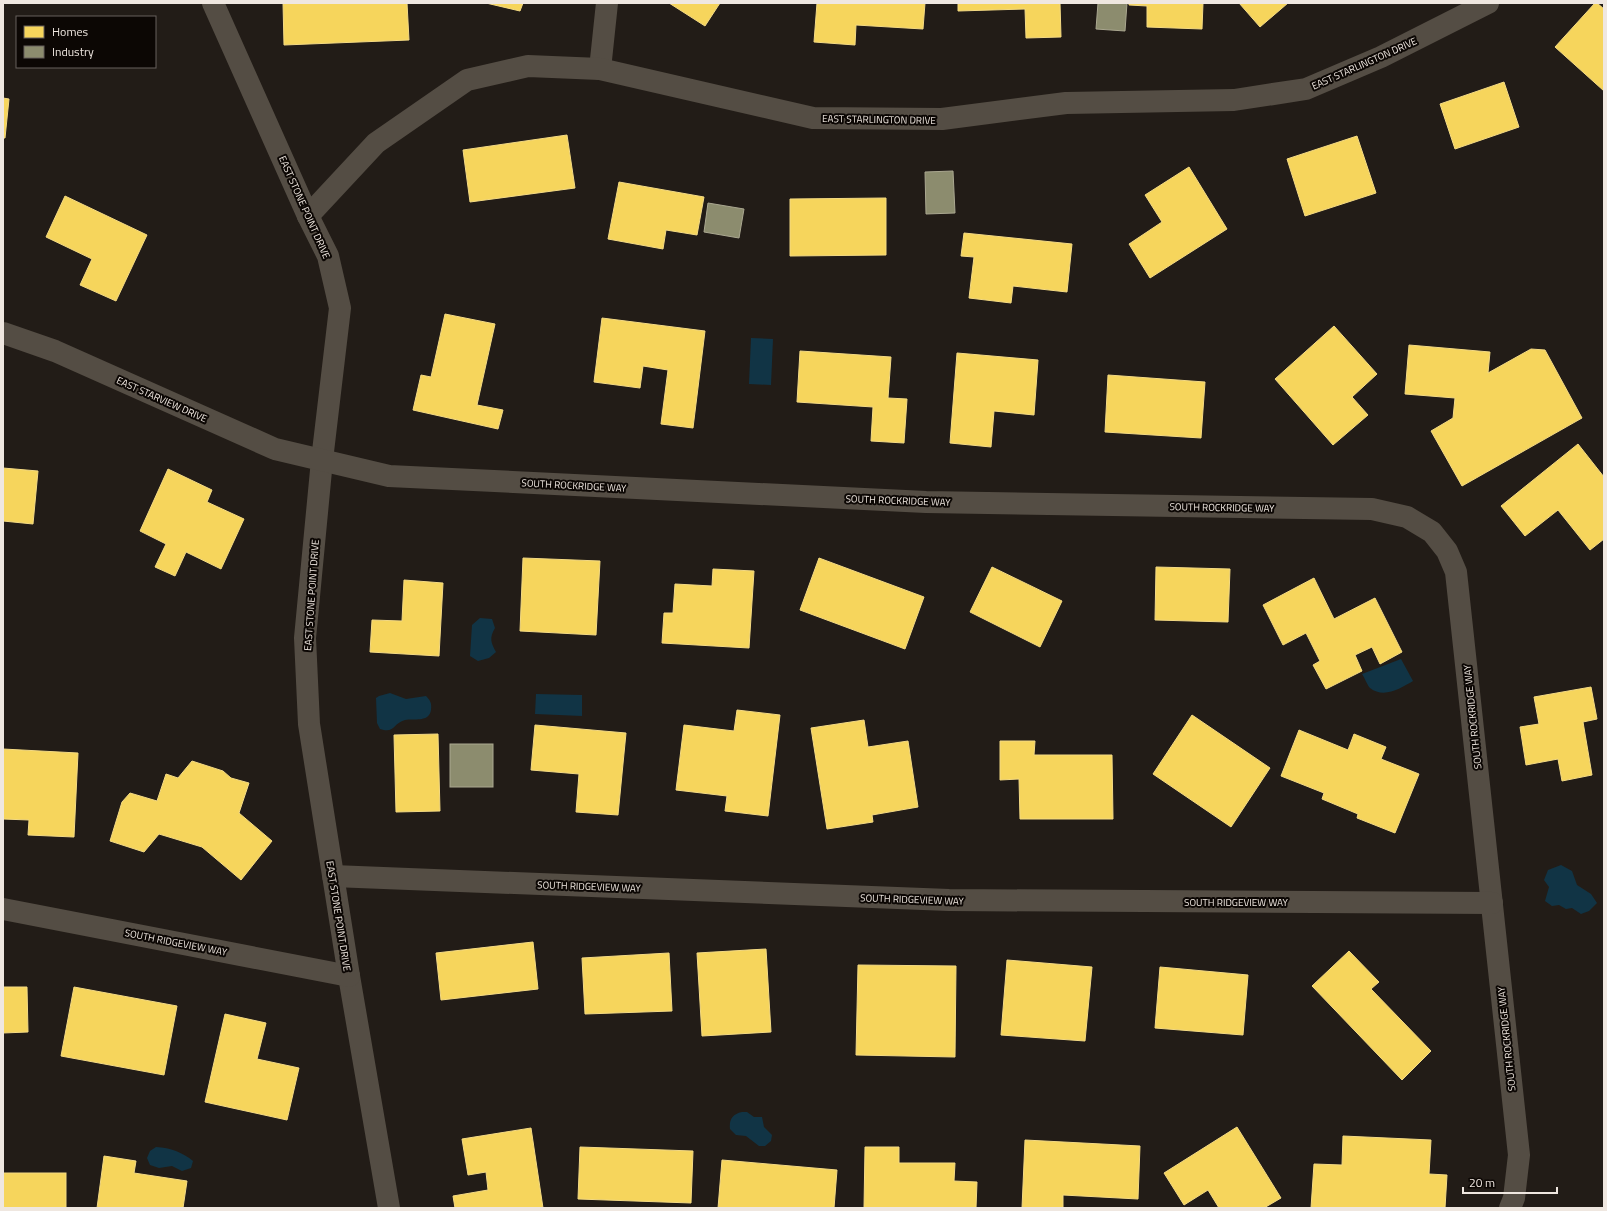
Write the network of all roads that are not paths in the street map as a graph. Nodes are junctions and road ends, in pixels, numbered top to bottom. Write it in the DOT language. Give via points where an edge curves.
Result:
graph roads {
  1 [pos="213,3"];
  2 [pos="607,3"];
  3 [pos="1488,3"];
  4 [pos="600,69"];
  5 [pos="308,216"];
  6 [pos="3,333"];
  7 [pos="322,460"];
  8 [pos="333,876"];
  9 [pos="1492,903"];
  10 [pos="3,909"];
  11 [pos="349,976"];
  12 [pos="389,1208"];
  13 [pos="1510,1208"];
  1 -- 5 [label="street, EAST STONE POINT DRIVE"];
  2 -- 4 [label="street"];
  3 -- 4 [label="street, EAST STARLINGTON DRIVE" via="1381,57 1306,89 1234,100 1066,102 942,119 813,118"];
  4 -- 5 [label="street, EAST STARLINGTON DRIVE" via="528,66 467,80 376,143"];
  5 -- 7 [label="street, EAST STONE POINT DRIVE" via="328,256 340,308"];
  6 -- 7 [label="street, EAST STARVIEW DRIVE" via="55,351 275,449"];
  7 -- 8 [label="street, EAST STONE POINT DRIVE" via="305,638 309,724"];
  7 -- 9 [label="street, SOUTH ROCKRIDGE WAY" via="389,476 926,502 1372,509 1407,516 1432,532 1447,551 1456,572"];
  8 -- 9 [label="street, SOUTH RIDGEVIEW WAY" via="949,900"];
  8 -- 11 [label="street, EAST STONE POINT DRIVE"];
  9 -- 13 [label="street, SOUTH ROCKRIDGE WAY" via="1519,1155 1514,1198"];
  10 -- 11 [label="street, SOUTH RIDGEVIEW WAY"];
  11 -- 12 [label="street, EAST STONE POINT DRIVE"];
}
